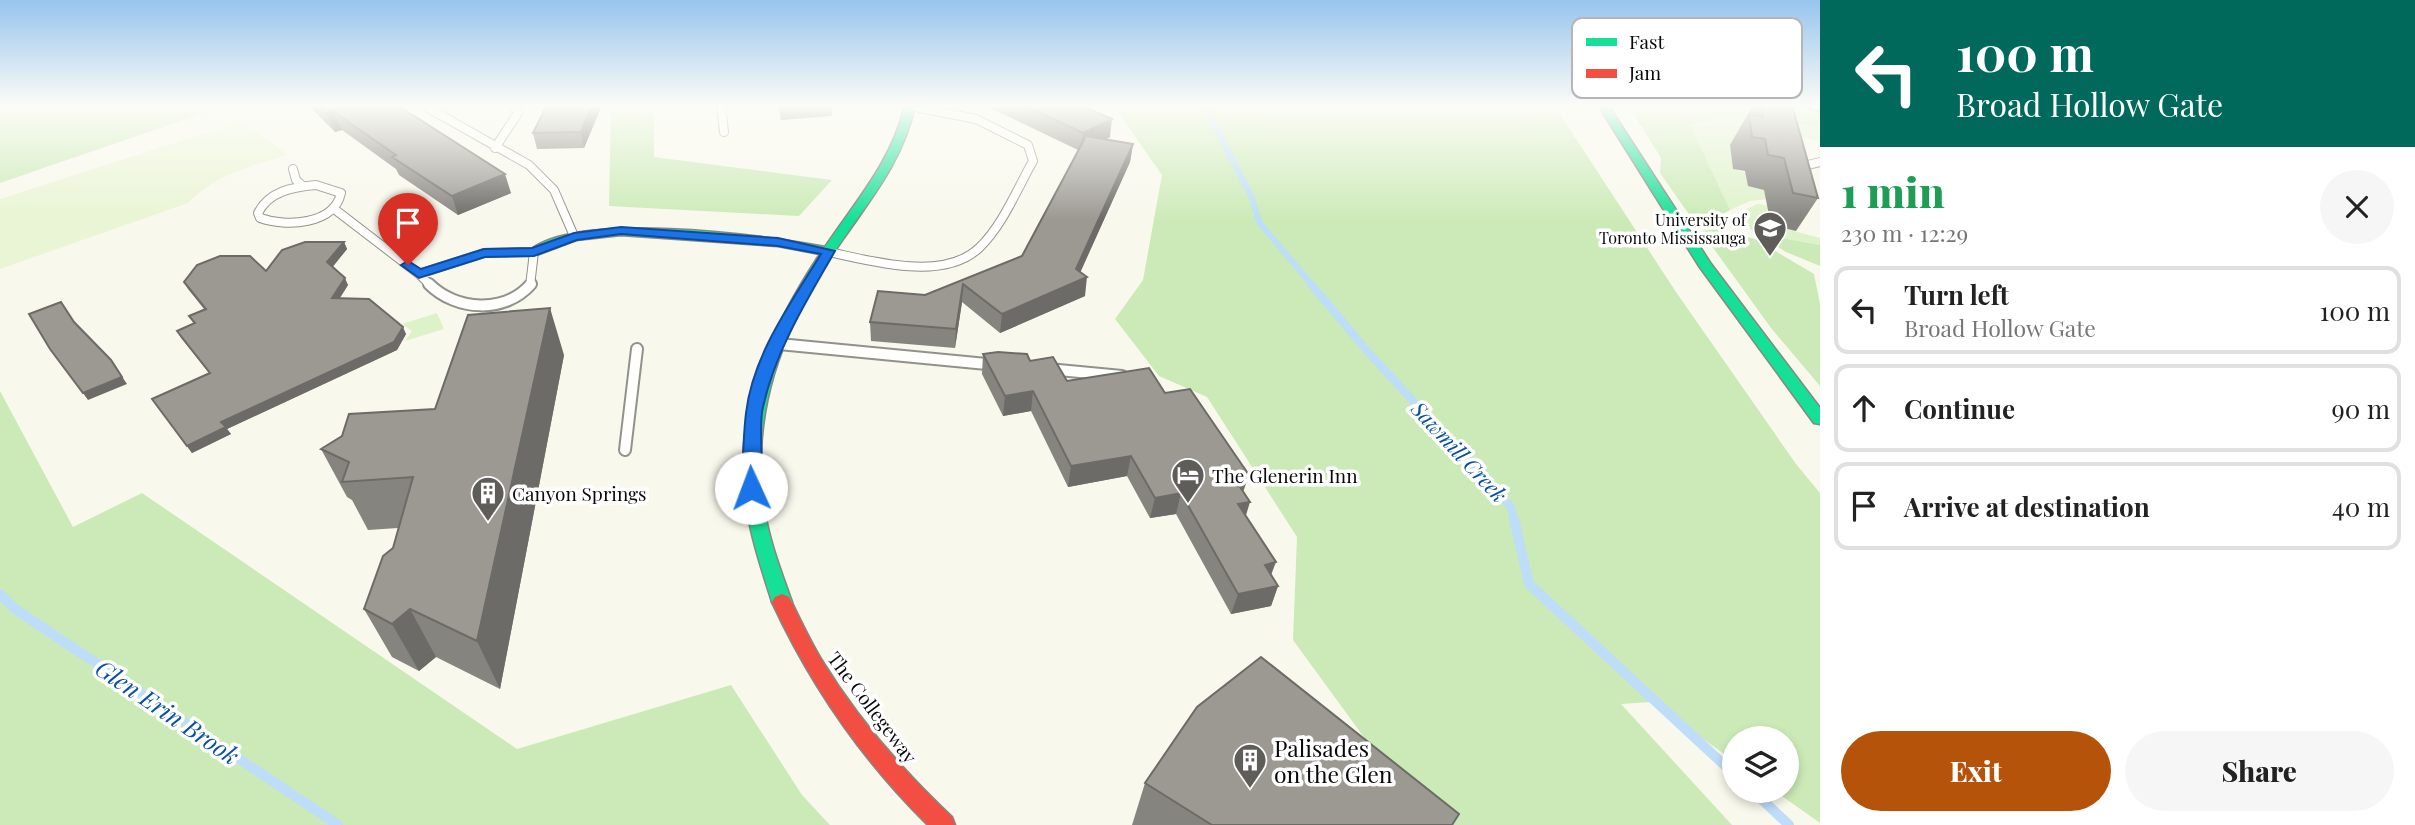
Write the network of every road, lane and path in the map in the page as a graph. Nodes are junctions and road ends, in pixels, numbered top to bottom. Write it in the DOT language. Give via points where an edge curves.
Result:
graph roads {
  1 [pos="487,144"];
  2 [pos="498,144"];
  3 [pos="901,144"];
  4 [pos="1024,144"];
  5 [pos="1627,144"];
  6 [pos="495,148"];
  7 [pos="1820,162"];
  8 [pos="293,169"];
  9 [pos="1801,184"];
  10 [pos="303,186"];
  11 [pos="333,208"];
  12 [pos="574,236"];
  13 [pos="829,251"];
  14 [pos="534,252"];
  15 [pos="419,274"];
  16 [pos="775,343"];
  17 [pos="637,349"];
  18 [pos="1014,366"];
  19 [pos="1040,368"];
  20 [pos="1129,376"];
  21 [pos="1820,419"];
  22 [pos="625,450"];
  23 [pos="944,825"];
  1 -- 6 [label="lane"];
  2 -- 6 [label="lane"];
  3 -- 13 [label="street, The Collegeway"];
  4 -- 13 [label="lane" via="1033,161 978,249 950,262 912,266"];
  5 -- 21 [label="street" via="1733,306"];
  6 -- 12 [label="lane" via="529,165 554,190"];
  7 -- 9 [label="lane" via="1800,167"];
  8 -- 10 [label="lane"];
  10 -- 11 [label="lane" via="336,188 341,199"];
  10 -- 11 [label="lane" via="267,200 258,213 261,218 291,224"];
  11 -- 15 [label="lane"];
  12 -- 13 [label="street" via="621,231 778,242"];
  12 -- 14 [label="street"];
  13 -- 16 [label="street, The Collegeway"];
  14 -- 15 [label="lane" via="484,253"];
  14 -- 15 [label="lane" via="531,285 523,294 487,306 469,306 441,296"];
  16 -- 18 [label="lane"];
  16 -- 23 [label="street, The Collegeway" via="754,411 750,456 756,530 775,592 818,672 857,727"];
  17 -- 22 [label="lane"];
  19 -- 20 [label="lane"];
}
